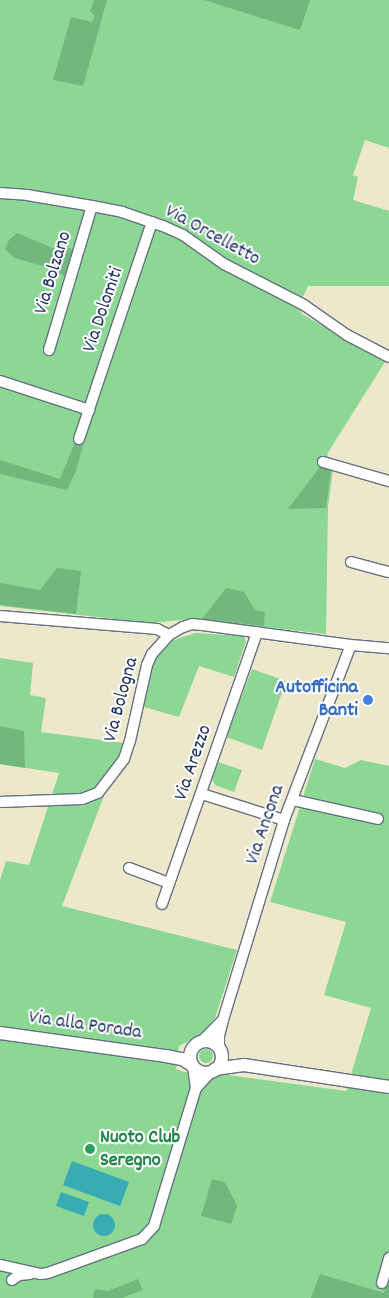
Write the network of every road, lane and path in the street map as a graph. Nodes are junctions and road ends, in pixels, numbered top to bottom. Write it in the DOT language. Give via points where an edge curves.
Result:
graph roads {
  1 [pos="0,193"];
  2 [pos="92,206"];
  3 [pos="152,222"];
  4 [pos="49,350"];
  5 [pos="389,357"];
  6 [pos="0,381"];
  7 [pos="89,410"];
  8 [pos="79,439"];
  9 [pos="323,462"];
  10 [pos="389,481"];
  11 [pos="351,562"];
  12 [pos="389,572"];
  13 [pos="0,616"];
  14 [pos="257,632"];
  15 [pos="169,635"];
  16 [pos="351,645"];
  17 [pos="389,648"];
  18 [pos="202,794"];
  19 [pos="293,800"];
  20 [pos="0,802"];
  21 [pos="378,819"];
  22 [pos="284,820"];
  23 [pos="129,868"];
  24 [pos="169,883"];
  25 [pos="162,904"];
  26 [pos="223,1020"];
  27 [pos="0,1033"];
  28 [pos="199,1043"];
  29 [pos="220,1051"];
  30 [pos="166,1056"];
  31 [pos="244,1065"];
  32 [pos="193,1066"];
  33 [pos="213,1070"];
  34 [pos="389,1087"];
  35 [pos="196,1088"];
  36 [pos="389,1258"];
  37 [pos="0,1264"];
  38 [pos="41,1274"];
  39 [pos="12,1280"];
  40 [pos="382,1283"];
  1 -- 2 [label="street, Via Orcelletto" via="27,194"];
  2 -- 3 [label="street, Via Orcelletto"];
  2 -- 4 [label="street, Via Bolzano"];
  3 -- 5 [label="street, Via Orcelletto" via="183,235 224,264 304,306 354,339"];
  3 -- 7 [label="street, Via Dolomiti"];
  6 -- 7 [label="street"];
  7 -- 8 [label="street, Via Dolomiti"];
  9 -- 10 [label="street"];
  11 -- 12 [label="street"];
  13 -- 15 [label="street" via="157,628"];
  14 -- 15 [label="street" via="192,624"];
  14 -- 16 [label="street"];
  14 -- 18 [label="street, Via Arezzo"];
  15 -- 20 [label="street, Via Bologna" via="152,654 148,665 124,759 98,793 82,799"];
  16 -- 17 [label="street"];
  16 -- 19 [label="street, Via Ancona"];
  18 -- 22 [label="street"];
  18 -- 24 [label="street, Via Arezzo"];
  19 -- 21 [label="street"];
  19 -- 22 [label="street, Via Ancona"];
  22 -- 26 [label="street, Via Ancona"];
  23 -- 24 [label="street"];
  24 -- 25 [label="street, Via Arezzo"];
  26 -- 28 [label="street, Via Ancona"];
  26 -- 29 [label="street, Via Ancona"];
  27 -- 30 [label="street, Via alla Porada"];
  28 -- 29 [label="street" via="214,1043"];
  28 -- 30 [label="street, Via alla Porada"];
  28 -- 32 [label="street" via="190,1054"];
  29 -- 31 [label="street"];
  29 -- 33 [label="street" via="221,1062"];
  30 -- 32 [label="street, Via alla Porada" via="182,1059"];
  31 -- 33 [label="street"];
  31 -- 34 [label="street"];
  32 -- 33 [label="street" via="201,1072"];
  32 -- 35 [label="street"];
  33 -- 35 [label="street"];
  35 -- 38 [label="street" via="154,1226 142,1239 75,1265"];
  36 -- 40 [label="street"];
  37 -- 38 [label="street"];
  38 -- 39 [label="street" via="19,1275"];
}
